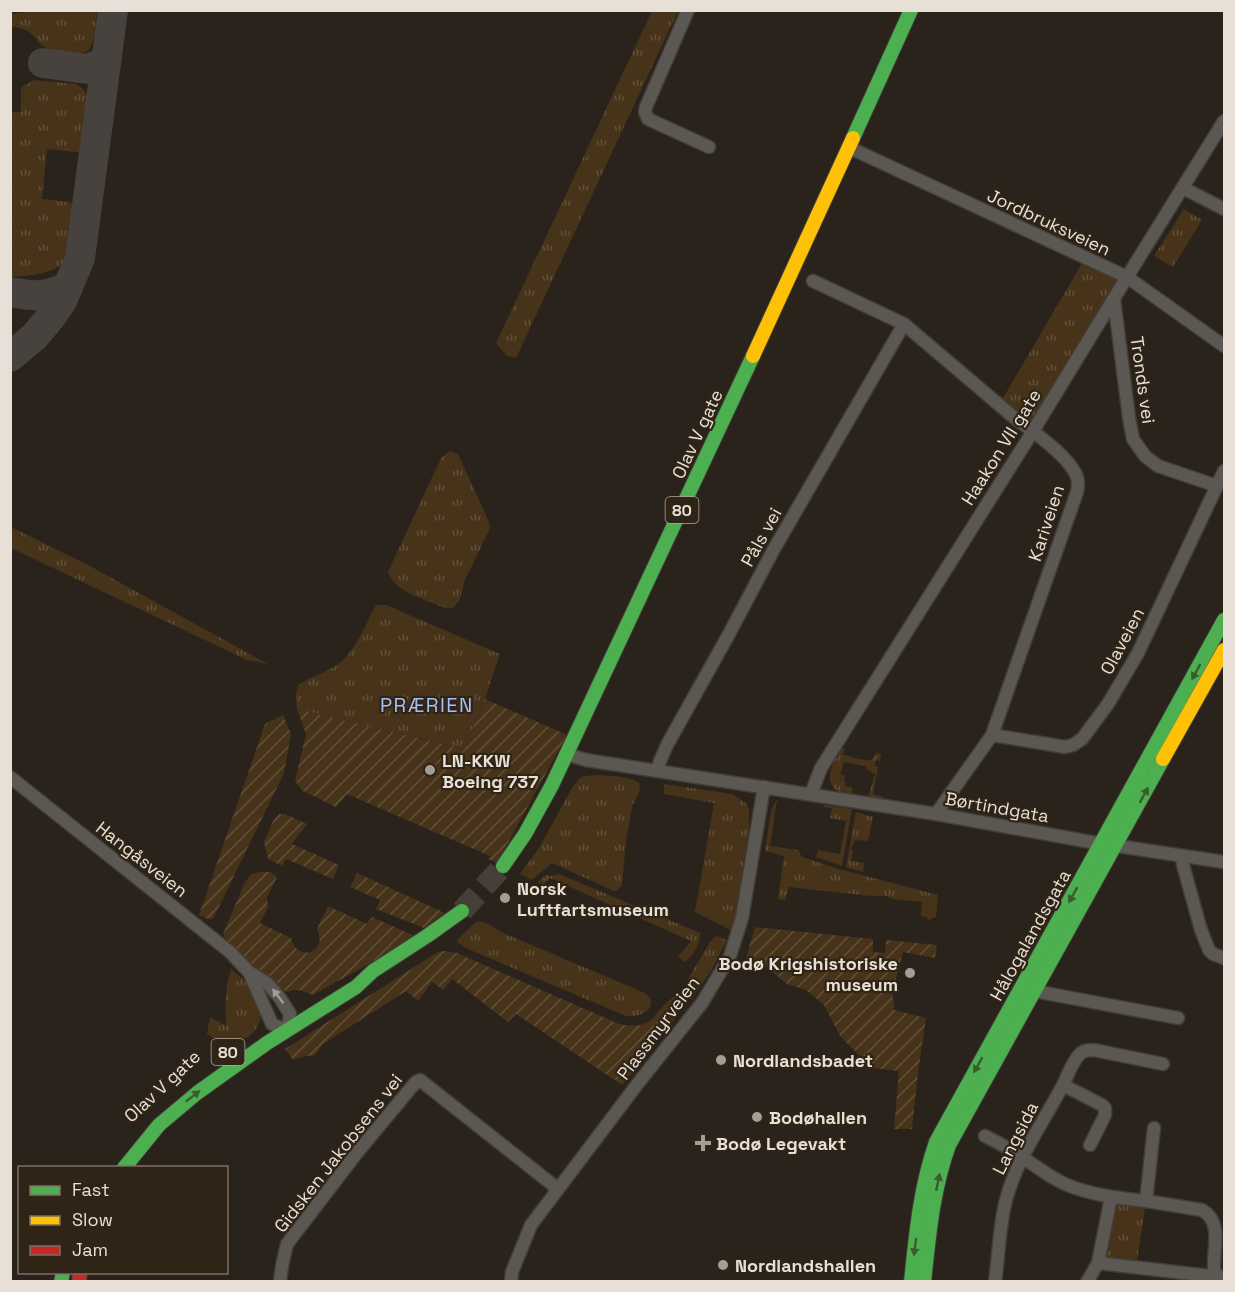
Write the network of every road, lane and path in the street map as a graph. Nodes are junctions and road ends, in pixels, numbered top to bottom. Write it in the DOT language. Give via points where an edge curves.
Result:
graph roads {
  1 [pos="688,10"];
  2 [pos="911,10"];
  3 [pos="1224,121"];
  4 [pos="709,147"];
  5 [pos="848,147"];
  6 [pos="1184,188"];
  7 [pos="1224,209"];
  8 [pos="1127,277"];
  9 [pos="813,281"];
  10 [pos="1114,299"];
  11 [pos="904,324"];
  12 [pos="1224,346"];
  13 [pos="1033,431"];
  14 [pos="1224,471"];
  15 [pos="1217,486"];
  16 [pos="1224,621"];
  17 [pos="1224,650"];
  18 [pos="992,735"];
  19 [pos="567,754"];
  20 [pos="657,771"];
  21 [pos="10,777"];
  22 [pos="764,787"];
  23 [pos="811,794"];
  24 [pos="936,814"];
  25 [pos="1101,843"];
  26 [pos="1116,846"];
  27 [pos="1182,857"];
  28 [pos="1224,862"];
  29 [pos="503,866"];
  30 [pos="462,911"];
  31 [pos="1224,958"];
  32 [pos="373,971"];
  33 [pos="249,972"];
  34 [pos="1021,988"];
  35 [pos="1035,991"];
  36 [pos="290,1014"];
  37 [pos="1178,1018"];
  38 [pos="272,1024"];
  39 [pos="287,1031"];
  40 [pos="259,1032"];
  41 [pos="1163,1064"];
  42 [pos="190,1082"];
  43 [pos="1063,1084"];
  44 [pos="1154,1128"];
  45 [pos="985,1136"];
  46 [pos="1090,1144"];
  47 [pos="1022,1157"];
  48 [pos="110,1166"];
  49 [pos="125,1166"];
  50 [pos="558,1189"];
  51 [pos="1112,1197"];
  52 [pos="1146,1201"];
  53 [pos="1098,1263"];
  54 [pos="1144,1275"];
  55 [pos="1210,1276"];
  56 [pos="1224,1280"];
  57 [pos="280,1281"];
  58 [pos="511,1281"];
  59 [pos="911,1281"];
  60 [pos="924,1281"];
  61 [pos="996,1281"];
  62 [pos="1087,1281"];
  1 -- 4 [label="street" via="645,112 648,119"];
  2 -- 5 [label="main road, Olav V gate / 80"];
  3 -- 6 [label="street, Haakon VII gate"];
  5 -- 8 [label="street, Jordbruksveien"];
  5 -- 19 [label="main road, Olav V gate / 80"];
  6 -- 7 [label="street"];
  6 -- 8 [label="street, Haakon VII gate"];
  8 -- 10 [label="street, Haakon VII gate"];
  8 -- 12 [label="street, Jordbruksveien"];
  9 -- 11 [label="street, Kariveien"];
  10 -- 13 [label="street, Haakon VII gate"];
  10 -- 15 [label="street, Tronds vei" via="1133,439 1158,466"];
  11 -- 13 [label="street, Kariveien"];
  11 -- 20 [label="street, Påls vei" via="774,549 667,745"];
  13 -- 18 [label="street, Kariveien" via="1070,465 1077,475 1077,492"];
  13 -- 23 [label="street, Haakon VII gate" via="821,768"];
  14 -- 15 [label="street, Olaveien"];
  15 -- 18 [label="street, Olaveien" via="1138,653 1082,739 1065,747"];
  16 -- 25 [label="main road, Hålogalandsgata, one-way"];
  26 -- 17 [label="main road, Hålogalandsgata, one-way"];
  18 -- 24 [label="street, Kariveien"];
  19 -- 20 [label="street"];
  19 -- 29 [label="main road, Olav V gate / 80"];
  20 -- 22 [label="street"];
  21 -- 33 [label="street, Hangåsveien" via="230,952"];
  22 -- 23 [label="street, Børtindgata"];
  22 -- 50 [label="street, Plassmyrveien" via="742,918 730,956 702,1003"];
  23 -- 24 [label="street, Børtindgata"];
  24 -- 25 [label="street, Børtindgata"];
  25 -- 26 [label="street, Børtindgata"];
  25 -- 34 [label="main road, Hålogalandsgata, one-way"];
  26 -- 27 [label="street, Børtindgata"];
  26 -- 35 [label="main road, Hålogalandsgata"];
  27 -- 28 [label="street, Børtindgata"];
  27 -- 31 [label="street" via="1209,950"];
  30 -- 32 [label="main road, Olav V gate / 80"];
  32 -- 36 [label="main road, Olav V gate / 80" via="351,978"];
  32 -- 39 [label="main road, Olav V gate / 80" via="356,987"];
  36 -- 33 [label="street, one-way" via="267,983"];
  33 -- 38 [label="street"];
  34 -- 35 [label="street"];
  34 -- 59 [label="main road, Hålogalandsgata, one-way" via="932,1152 922,1187"];
  35 -- 37 [label="street"];
  60 -- 35 [label="main road, Hålogalandsgata, one-way" via="936,1186 944,1156"];
  36 -- 38 [label="main road, Olav V gate / 80"];
  36 -- 39 [label="street"];
  38 -- 39 [label="street"];
  38 -- 40 [label="main road, Olav V gate / 80"];
  49 -- 39 [label="main road, Olav V gate / 80, one-way" via="159,1125 184,1103"];
  41 -- 43 [label="street, Langsida" via="1088,1050 1076,1059"];
  42 -- 48 [label="main road, Olav V gate" via="152,1117"];
  43 -- 46 [label="street" via="1105,1108"];
  43 -- 47 [label="street, Langsida"];
  44 -- 52 [label="street"];
  45 -- 47 [label="street"];
  47 -- 51 [label="street" via="1064,1184"];
  47 -- 61 [label="street, Langsida" via="1006,1202"];
  50 -- 57 [label="street, Gidsken Jakobsens vei" via="420,1080 286,1244"];
  50 -- 58 [label="street, Plassmyrveien" via="531,1225"];
  51 -- 52 [label="street"];
  51 -- 53 [label="street"];
  52 -- 56 [label="street" via="1207,1213 1216,1228 1215,1273"];
  53 -- 54 [label="street"];
  53 -- 62 [label="street"];
  54 -- 55 [label="street"];
}
